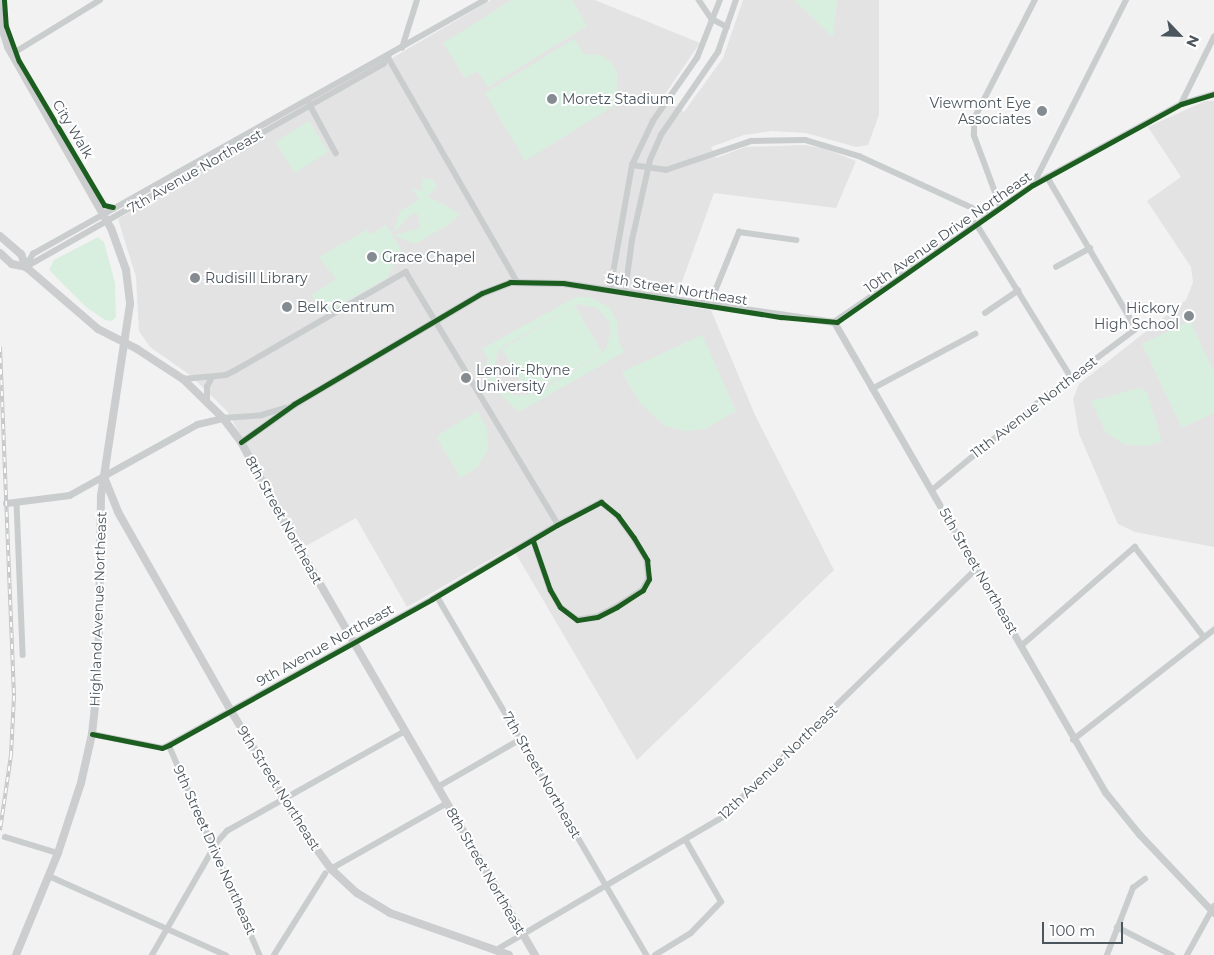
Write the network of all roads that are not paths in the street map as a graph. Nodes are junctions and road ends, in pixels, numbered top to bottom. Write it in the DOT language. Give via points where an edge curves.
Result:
graph roads {
  1 [pos="100,0"];
  2 [pos="417,0"];
  3 [pos="485,0"];
  4 [pos="699,0"];
  5 [pos="720,0"];
  6 [pos="736,0"];
  7 [pos="1035,0"];
  8 [pos="1126,0"];
  9 [pos="0,1"];
  10 [pos="712,19"];
  11 [pos="728,27"];
  12 [pos="1214,38"];
  13 [pos="401,48"];
  14 [pos="12,54"];
  15 [pos="388,57"];
  16 [pos="1214,94"];
  17 [pos="308,102"];
  18 [pos="1181,104"];
  19 [pos="336,153"];
  20 [pos="632,165"];
  21 [pos="646,169"];
  22 [pos="1048,177"];
  23 [pos="1033,185"];
  24 [pos="1000,206"];
  25 [pos="988,215"];
  26 [pos="105,218"];
  27 [pos="976,224"];
  28 [pos="0,236"];
  29 [pos="796,240"];
  30 [pos="1090,248"];
  31 [pos="0,253"];
  32 [pos="26,266"];
  33 [pos="1056,267"];
  34 [pos="517,281"];
  35 [pos="610,290"];
  36 [pos="1018,291"];
  37 [pos="625,292"];
  38 [pos="709,306"];
  39 [pos="985,313"];
  40 [pos="436,320"];
  41 [pos="834,322"];
  42 [pos="975,334"];
  43 [pos="125,342"];
  44 [pos="212,377"];
  45 [pos="1071,377"];
  46 [pos="183,378"];
  47 [pos="872,389"];
  48 [pos="207,400"];
  49 [pos="294,404"];
  50 [pos="223,418"];
  51 [pos="241,442"];
  52 [pos="104,477"];
  53 [pos="932,490"];
  54 [pos="3,503"];
  55 [pos="17,503"];
  56 [pos="558,524"];
  57 [pos="533,540"];
  58 [pos="978,567"];
  59 [pos="437,596"];
  60 [pos="1214,630"];
  61 [pos="1204,637"];
  62 [pos="354,643"];
  63 [pos="1021,646"];
  64 [pos="22,655"];
  65 [pos="231,711"];
  66 [pos="405,731"];
  67 [pos="92,734"];
  68 [pos="521,739"];
  69 [pos="1073,740"];
  70 [pos="169,746"];
  71 [pos="438,788"];
  72 [pos="284,799"];
  73 [pos="447,803"];
  74 [pos="5,837"];
  75 [pos="686,841"];
  76 [pos="214,846"];
  77 [pos="58,853"];
  78 [pos="328,872"];
  79 [pos="50,876"];
  80 [pos="1145,879"];
  81 [pos="606,886"];
  82 [pos="1213,910"];
  83 [pos="1117,927"];
  84 [pos="167,929"];
  85 [pos="523,934"];
  86 [pos="498,949"];
  87 [pos="16,955"];
  88 [pos="152,955"];
  89 [pos="226,955"];
  90 [pos="260,955"];
  91 [pos="274,955"];
  92 [pos="509,955"];
  93 [pos="535,955"];
  94 [pos="647,955"];
  95 [pos="655,955"];
  96 [pos="1107,955"];
  97 [pos="1172,955"];
  98 [pos="1186,955"];
  1 -- 14 [label="street"];
  2 -- 13 [label="street"];
  3 -- 13 [label="street, 7th Avenue Northeast"];
  4 -- 10 [label="street"];
  5 -- 10 [label="street"];
  6 -- 11 [label="street"];
  7 -- 24 [label="street" via="974,119 974,136"];
  8 -- 23 [label="street"];
  9 -- 14 [label="main road" via="3,33"];
  10 -- 11 [label="street"];
  10 -- 20 [label="street" via="697,58 657,114"];
  11 -- 21 [label="street" via="718,52 661,135"];
  12 -- 18 [label="street"];
  13 -- 15 [label="street, 7th Avenue Northeast"];
  14 -- 26 [label="main road"];
  15 -- 17 [label="street, 7th Avenue Northeast"];
  15 -- 34 [label="street"];
  16 -- 18 [label="street, 10th Avenue Drive Northeast"];
  17 -- 19 [label="street"];
  17 -- 26 [label="street, 7th Avenue Northeast"];
  18 -- 22 [label="street, 10th Avenue Drive Northeast"];
  20 -- 21 [label="street"];
  20 -- 35 [label="street"];
  21 -- 25 [label="street" via="673,168 751,141 805,140 860,156"];
  21 -- 37 [label="street"];
  22 -- 23 [label="street, 10th Avenue Drive Northeast"];
  22 -- 30 [label="street"];
  23 -- 24 [label="street, 10th Avenue Drive Northeast"];
  24 -- 25 [label="street, 10th Avenue Drive Northeast"];
  25 -- 27 [label="street, 10th Avenue Drive Northeast"];
  26 -- 32 [label="street, 7th Avenue Northeast"];
  26 -- 32 [label="street, 7th Avenue Northeast" via="33,254"];
  26 -- 43 [label="main road" via="120,250 129,286"];
  27 -- 36 [label="street"];
  27 -- 41 [label="street, 10th Avenue Drive Northeast"];
  28 -- 32 [label="main road" via="21,254"];
  29 -- 38 [label="street" via="739,232"];
  30 -- 33 [label="street"];
  30 -- 45 [label="street, 11th Avenue Northeast" via="1136,329"];
  31 -- 32 [label="main road" via="12,264"];
  32 -- 43 [label="main road, 8th Street Northeast" via="88,321"];
  34 -- 35 [label="street, 5th Street Northeast"];
  34 -- 40 [label="street" via="482,293"];
  35 -- 37 [label="street, 5th Street Northeast"];
  36 -- 39 [label="street"];
  36 -- 45 [label="street"];
  37 -- 38 [label="street, 5th Street Northeast"];
  38 -- 41 [label="street, 5th Street Northeast"];
  40 -- 44 [label="street" via="406,272 236,370"];
  40 -- 49 [label="street"];
  40 -- 56 [label="street"];
  41 -- 47 [label="street, 5th Street Northeast"];
  42 -- 47 [label="street"];
  43 -- 46 [label="main road, 8th Street Northeast"];
  43 -- 52 [label="main road, Highland Avenue Northeast"];
  44 -- 46 [label="street"];
  44 -- 48 [label="street" via="207,387"];
  45 -- 53 [label="street, 11th Avenue Northeast"];
  46 -- 48 [label="main road, 8th Street Northeast"];
  47 -- 53 [label="street, 5th Street Northeast"];
  48 -- 50 [label="main road, 8th Street Northeast"];
  49 -- 50 [label="street" via="262,415"];
  49 -- 51 [label="street"];
  50 -- 51 [label="main road, 8th Street Northeast"];
  50 -- 52 [label="street" via="197,424"];
  51 -- 62 [label="main road, 8th Street Northeast"];
  52 -- 55 [label="street" via="68,495"];
  52 -- 65 [label="main road, 9th Street Northeast" via="118,512"];
  52 -- 67 [label="main road, Highland Avenue Northeast" via="98,678"];
  53 -- 58 [label="street, 5th Street Northeast"];
  54 -- 55 [label="street"];
  55 -- 64 [label="street"];
  56 -- 57 [label="street, 9th Avenue Northeast"];
  56 -- 57 [label="street" via="601,502 618,516 647,560 648,579 643,590 597,617 577,620 560,607 550,590"];
  57 -- 59 [label="street, 9th Avenue Northeast"];
  58 -- 63 [label="street, 5th Street Northeast"];
  58 -- 75 [label="street, 12th Avenue Northeast" via="727,812"];
  59 -- 62 [label="street, 9th Avenue Northeast"];
  59 -- 68 [label="street, 7th Street Northeast"];
  60 -- 61 [label="street"];
  61 -- 63 [label="street" via="1136,548"];
  61 -- 69 [label="street"];
  62 -- 65 [label="street, 9th Avenue Northeast"];
  62 -- 66 [label="main road, 8th Street Northeast"];
  63 -- 69 [label="street, 5th Street Northeast"];
  65 -- 70 [label="street, 9th Avenue Northeast"];
  65 -- 72 [label="main road, 9th Street Northeast"];
  66 -- 71 [label="main road, 8th Street Northeast"];
  66 -- 72 [label="street"];
  67 -- 70 [label="street" via="162,748"];
  67 -- 77 [label="main road, Highland Avenue Northeast" via="81,783"];
  68 -- 71 [label="street"];
  68 -- 81 [label="street, 7th Street Northeast"];
  69 -- 82 [label="street, 5th Street Northeast" via="1122,815"];
  70 -- 76 [label="street, 9th Street Drive Northeast"];
  71 -- 73 [label="main road, 8th Street Northeast"];
  72 -- 76 [label="street" via="227,831"];
  72 -- 78 [label="main road, 9th Street Northeast"];
  73 -- 78 [label="street"];
  73 -- 85 [label="main road, 8th Street Northeast"];
  74 -- 77 [label="street"];
  75 -- 81 [label="street, 12th Avenue Northeast"];
  75 -- 95 [label="street" via="721,902 690,933"];
  76 -- 84 [label="street"];
  76 -- 90 [label="street, 9th Street Drive Northeast"];
  77 -- 79 [label="main road, Highland Avenue Northeast"];
  78 -- 86 [label="main road, 9th Street Northeast" via="390,913"];
  78 -- 91 [label="street"];
  79 -- 84 [label="street"];
  79 -- 87 [label="main road, Highland Avenue Northeast"];
  80 -- 83 [label="street" via="1134,886"];
  81 -- 85 [label="street, 12th Avenue Northeast"];
  81 -- 94 [label="street, 7th Street Northeast"];
  82 -- 98 [label="street"];
  83 -- 96 [label="street"];
  83 -- 97 [label="street"];
  84 -- 88 [label="street"];
  84 -- 89 [label="street"];
  85 -- 86 [label="street, 12th Avenue Northeast"];
  85 -- 93 [label="main road, 8th Street Northeast"];
  86 -- 92 [label="main road, 9th Street Northeast"];
}
